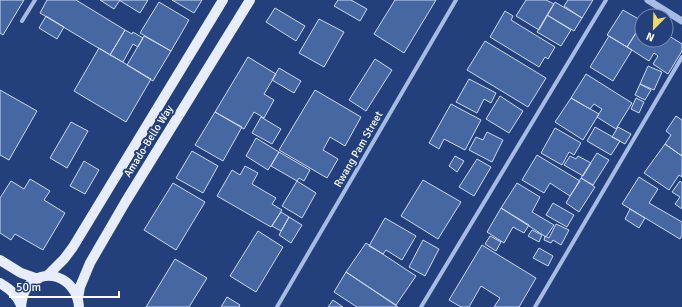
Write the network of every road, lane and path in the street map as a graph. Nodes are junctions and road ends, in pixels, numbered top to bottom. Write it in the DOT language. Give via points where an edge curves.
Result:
graph roads {
  1 [pos="35,0"];
  2 [pos="223,0"];
  3 [pos="250,0"];
  4 [pos="456,0"];
  5 [pos="606,0"];
  6 [pos="648,0"];
  7 [pos="22,21"];
  8 [pos="682,21"];
  9 [pos="682,57"];
  10 [pos="0,260"];
  11 [pos="42,278"];
  12 [pos="0,283"];
  13 [pos="78,303"];
  14 [pos="21,306"];
  15 [pos="276,307"];
  16 [pos="421,307"];
  17 [pos="535,307"];
  1 -- 7 [label="street"];
  2 -- 11 [label="main road, Amado-Bello Way" via="73,247 64,259"];
  3 -- 13 [label="main road, Amado-Bello Way" via="104,238 83,277"];
  4 -- 15 [label="street, Rwang Pam Street"];
  5 -- 16 [label="street"];
  6 -- 8 [label="street"];
  9 -- 17 [label="street"];
  10 -- 11 [label="main road" via="21,272"];
  11 -- 13 [label="main road" via="59,278 68,282"];
  11 -- 14 [label="main road, Amado-Bello Way" via="33,281 26,288"];
  12 -- 14 [label="main road" via="13,291"];
}
